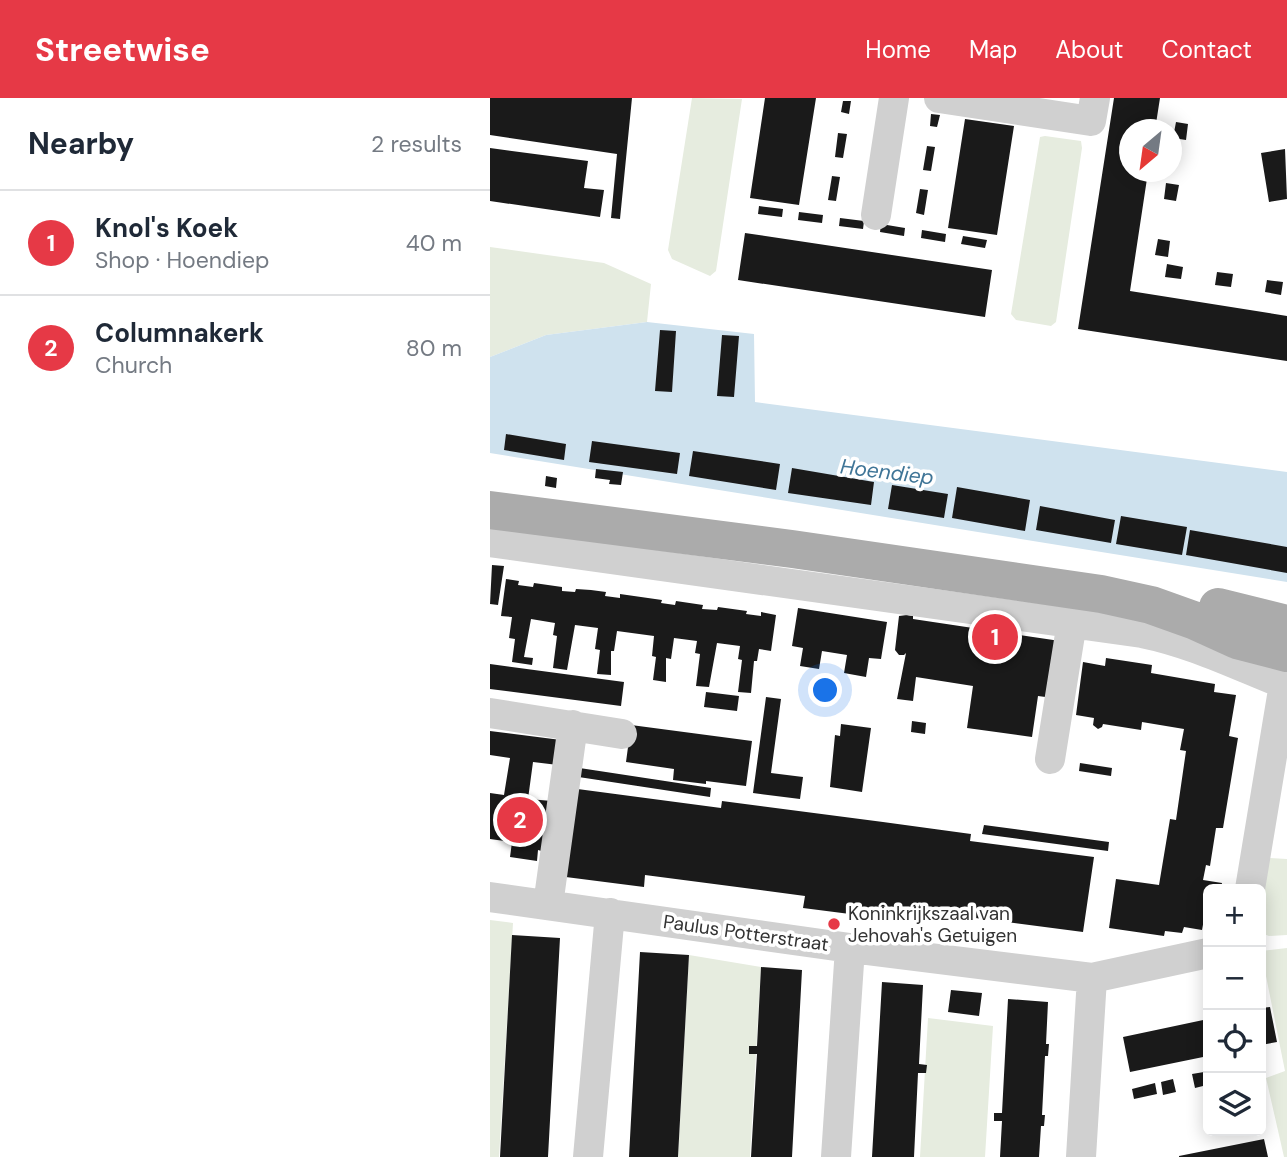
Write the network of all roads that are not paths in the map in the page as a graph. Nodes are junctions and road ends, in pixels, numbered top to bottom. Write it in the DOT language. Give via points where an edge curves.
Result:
graph roads {
  1 [pos="894,98"];
  2 [pos="939,98"];
  3 [pos="1095,98"];
  4 [pos="1038,105"];
  5 [pos="876,215"];
  6 [pos="490,492"];
  7 [pos="490,510"];
  8 [pos="490,542"];
  9 [pos="1101,594"];
  10 [pos="1072,622"];
  11 [pos="1287,624"];
  12 [pos="1285,669"];
  13 [pos="490,713"];
  14 [pos="573,725"];
  15 [pos="622,734"];
  16 [pos="1050,759"];
  17 [pos="1251,884"];
  18 [pos="490,897"];
  19 [pos="548,905"];
  20 [pos="610,913"];
  21 [pos="850,948"];
  22 [pos="1203,954"];
  23 [pos="1092,978"];
  24 [pos="588,1157"];
  25 [pos="836,1157"];
  26 [pos="1081,1157"];
  1 -- 5 [label="street"];
  2 -- 4 [label="street"];
  3 -- 4 [label="street" via="1091,121"];
  6 -- 11 [label="main road" via="991,561 1154,589"];
  7 -- 9 [label="main road"];
  8 -- 10 [label="street"];
  9 -- 10 [label="street"];
  9 -- 12 [label="main road" via="1193,620"];
  10 -- 12 [label="street" via="1175,639"];
  10 -- 16 [label="street"];
  12 -- 17 [label="street"];
  13 -- 14 [label="street"];
  14 -- 15 [label="street"];
  14 -- 19 [label="street"];
  18 -- 19 [label="street, Paulus Potterstraat"];
  19 -- 20 [label="street, Paulus Potterstraat"];
  20 -- 21 [label="street, Paulus Potterstraat"];
  20 -- 24 [label="street"];
  21 -- 23 [label="street, Paulus Potterstraat"];
  21 -- 25 [label="street"];
  22 -- 23 [label="street, Paulus Potterstraat"];
  23 -- 26 [label="street"];
}
